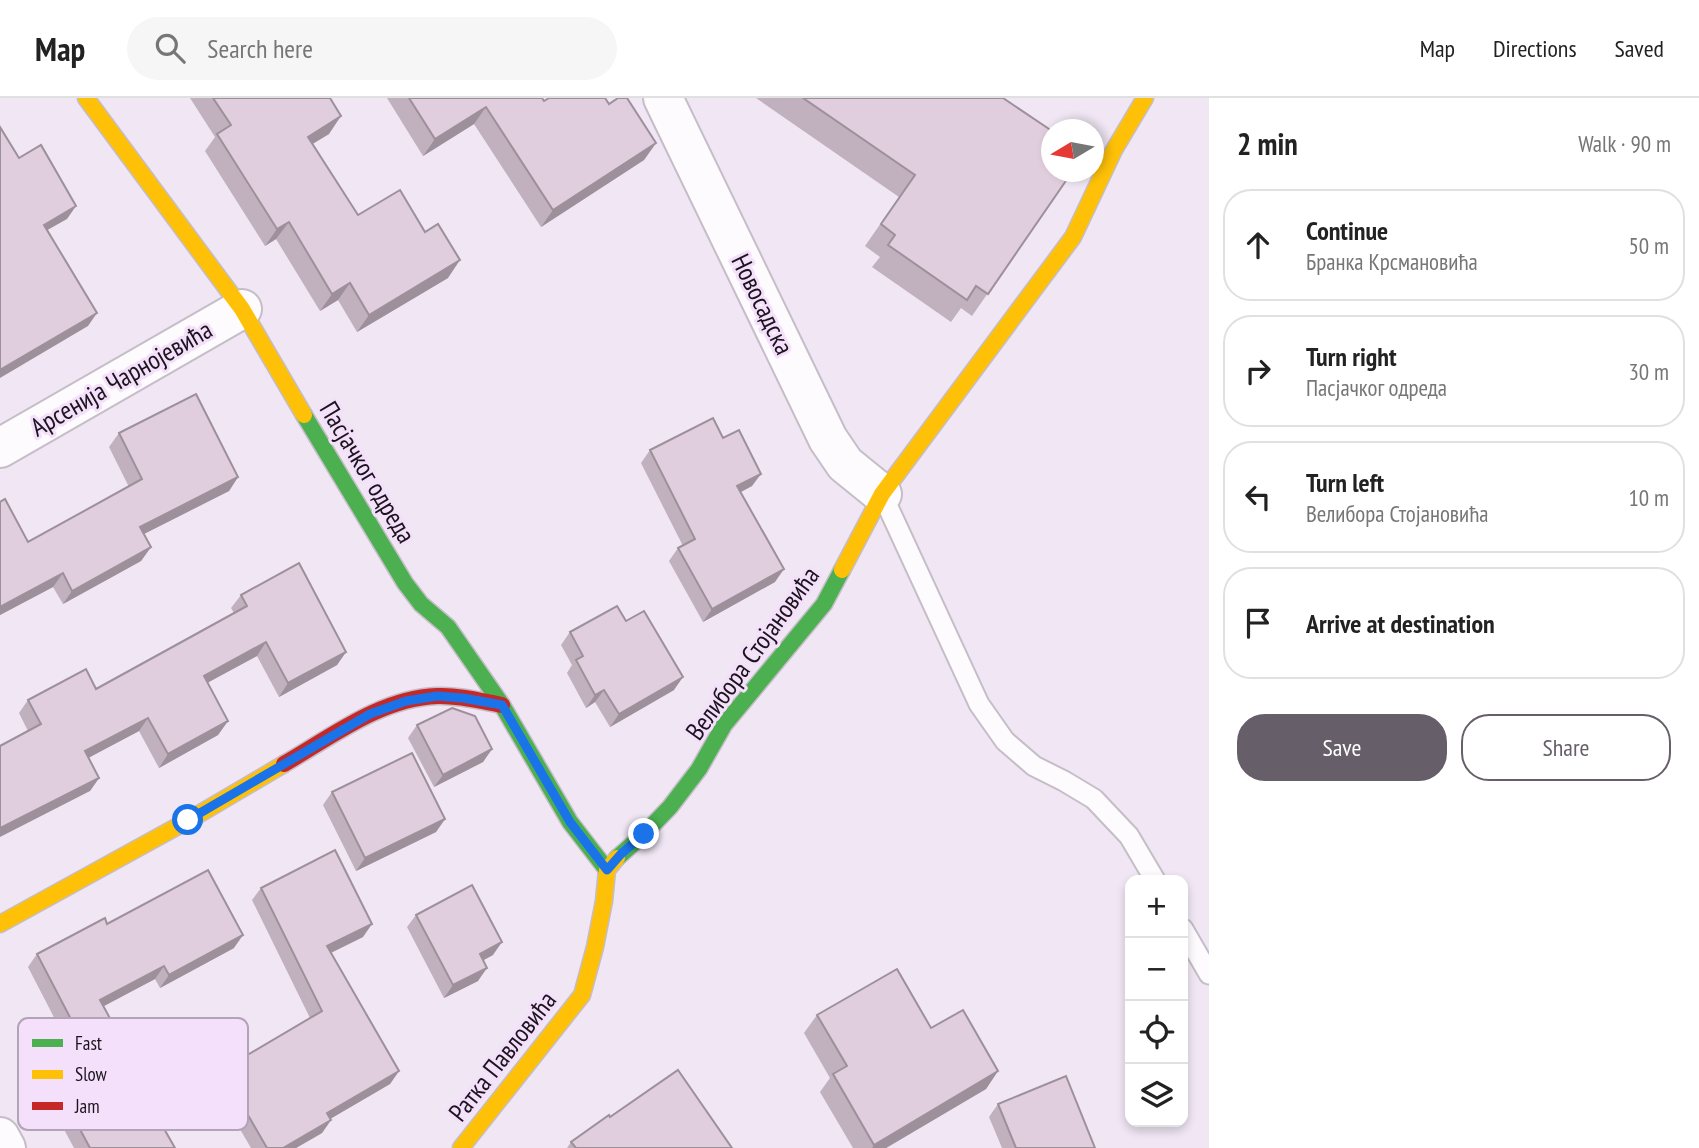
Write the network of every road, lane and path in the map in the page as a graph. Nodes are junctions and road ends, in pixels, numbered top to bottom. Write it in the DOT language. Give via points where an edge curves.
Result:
graph roads {
  1 [pos="86,98"];
  2 [pos="663,98"];
  3 [pos="1145,98"];
  4 [pos="242,309"];
  5 [pos="0,448"];
  6 [pos="882,494"];
  7 [pos="502,705"];
  8 [pos="607,870"];
  9 [pos="1152,875"];
  10 [pos="0,924"];
  11 [pos="1188,938"];
  12 [pos="1209,974"];
  13 [pos="0,1137"];
  14 [pos="6,1148"];
  15 [pos="461,1148"];
  1 -- 4 [label="street, Пасјачког одреда"];
  2 -- 6 [label="street, Новосадска" via="828,439 845,464"];
  3 -- 6 [label="street, Велибора Стојановића" via="1114,150 1073,237"];
  4 -- 5 [label="street, Арсенија Чарнојевића"];
  4 -- 7 [label="street, Пасјачког одреда" via="405,583 447,627"];
  6 -- 8 [label="street, Велибора Стојановића" via="824,604 724,724 670,807"];
  6 -- 9 [label="lane" via="979,705 1005,741 1034,766 1094,799 1129,836"];
  7 -- 8 [label="street, Пасјачког одреда" via="570,822"];
  7 -- 10 [label="street" via="437,696 370,714"];
  8 -- 15 [label="street, Ратка Павловића" via="582,995"];
  11 -- 12 [label="lane"];
  13 -- 14 [label="street"];
}
